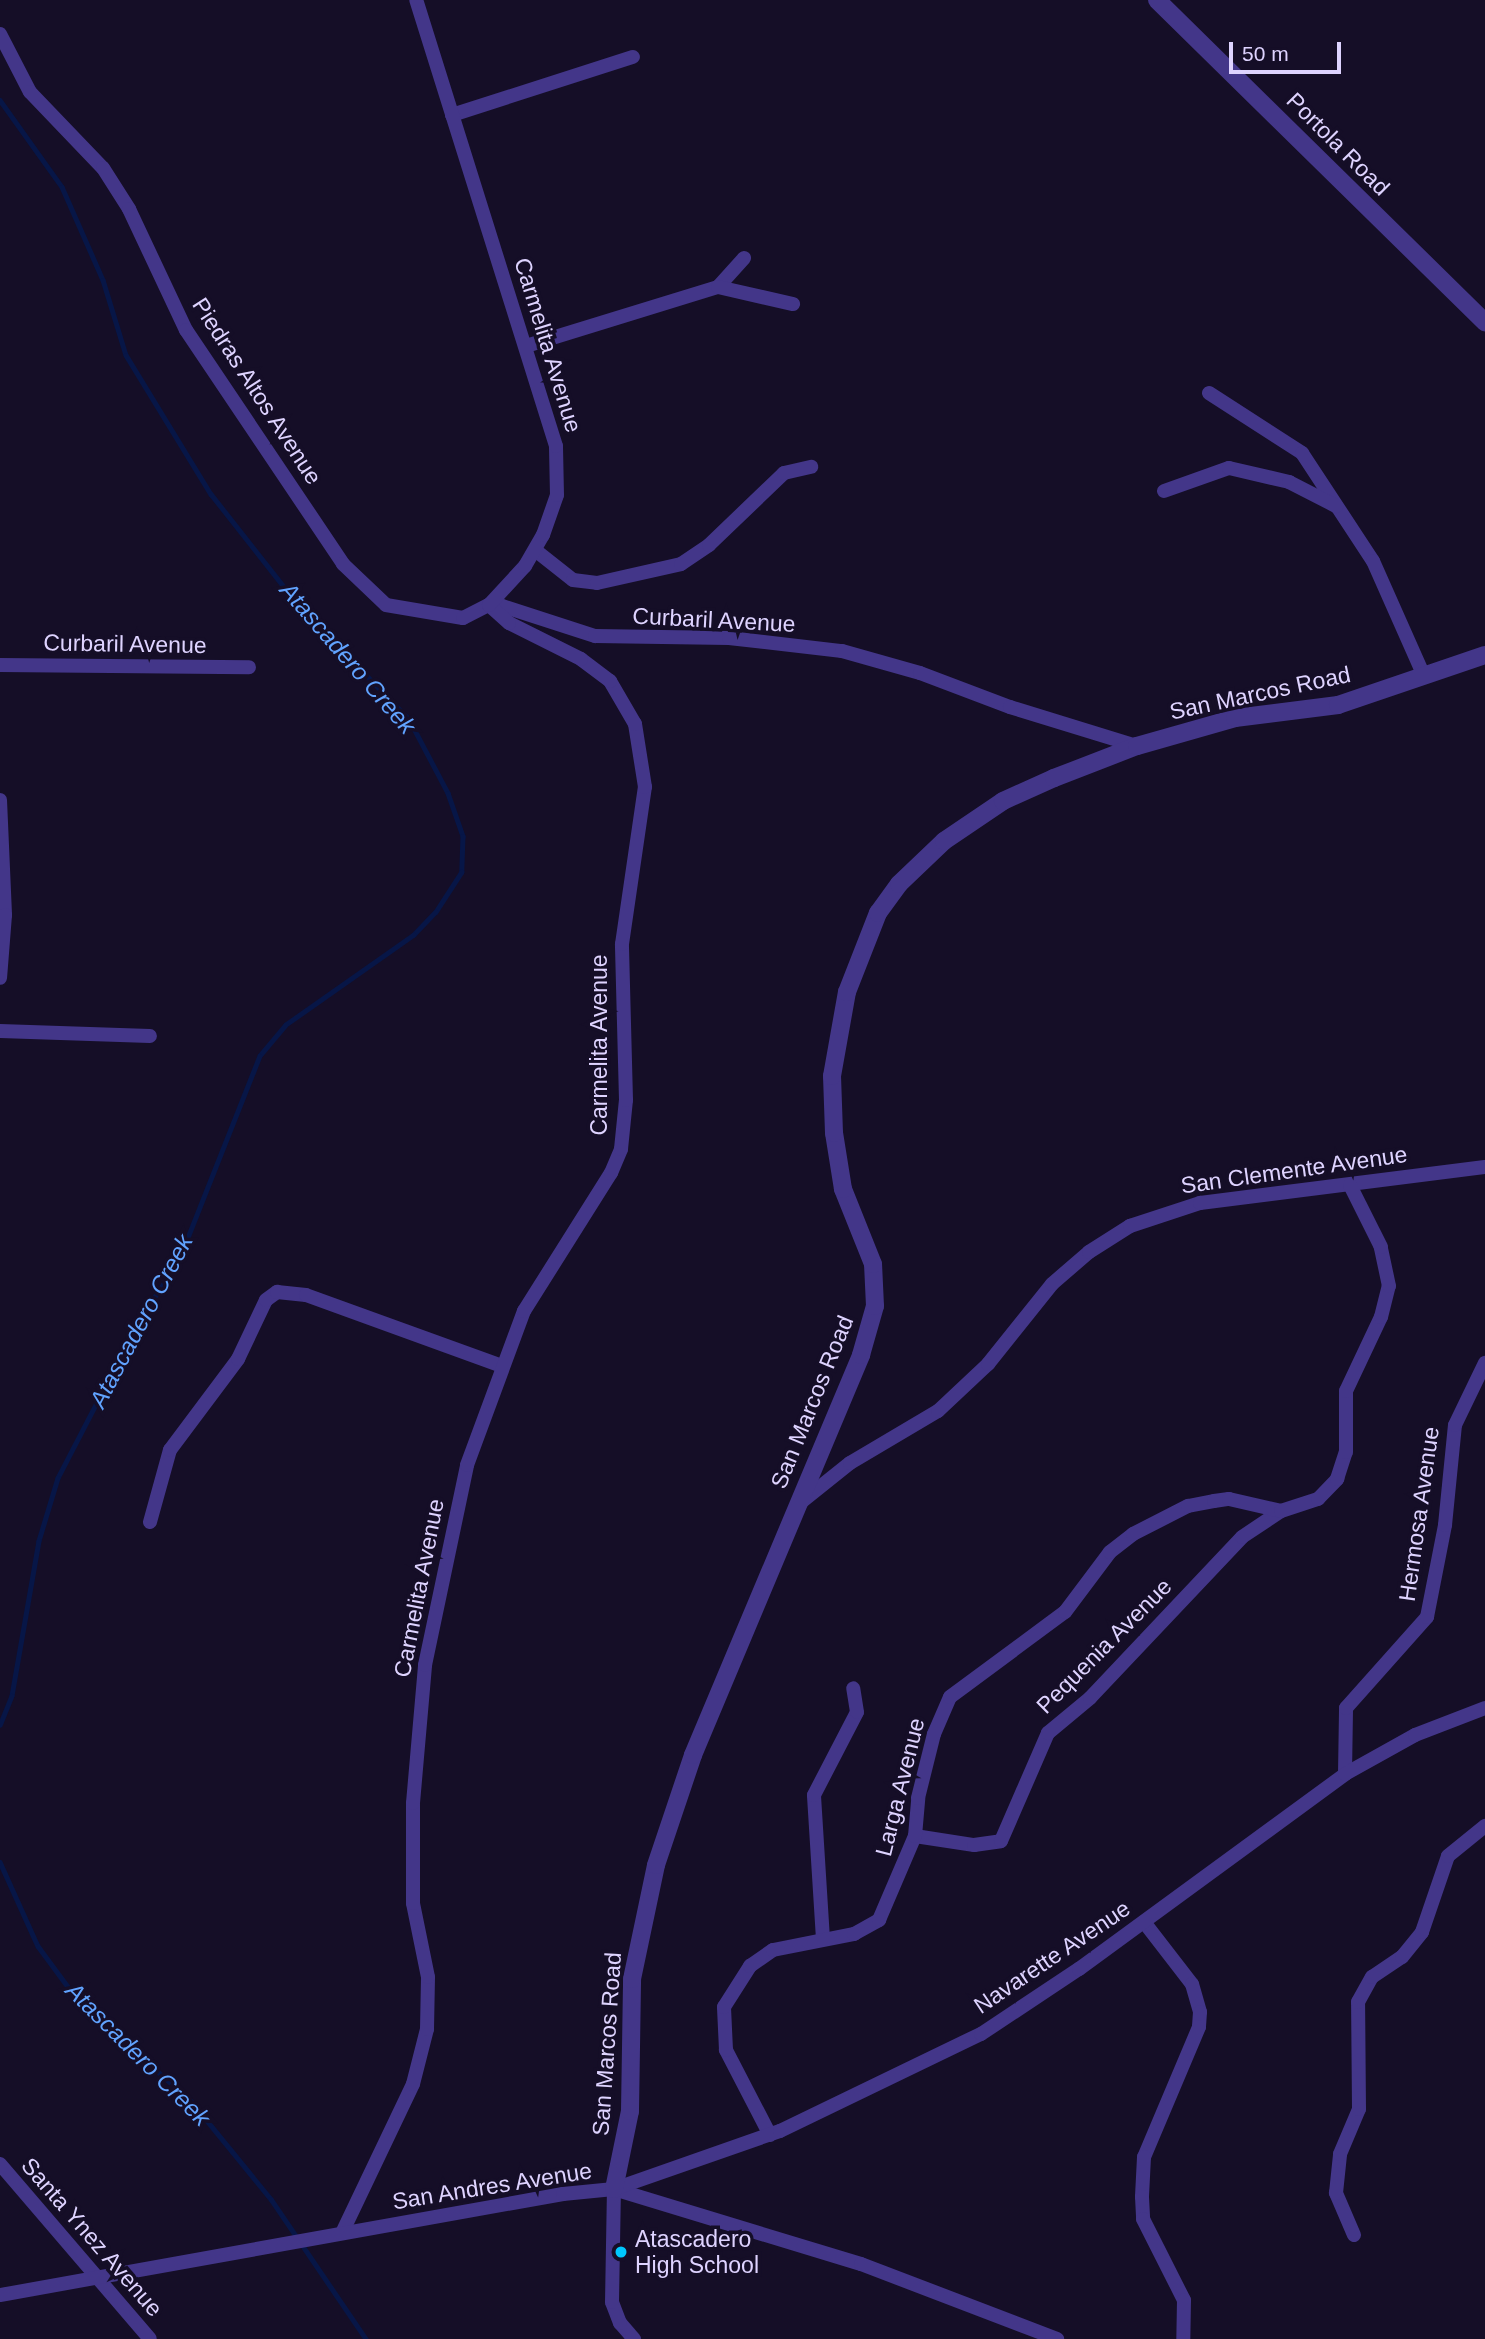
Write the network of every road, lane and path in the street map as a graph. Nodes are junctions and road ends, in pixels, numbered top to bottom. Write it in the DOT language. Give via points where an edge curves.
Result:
graph roads {
  1 [pos="416,0"];
  2 [pos="1157,0"];
  3 [pos="0,34"];
  4 [pos="633,57"];
  5 [pos="452,115"];
  6 [pos="744,258"];
  7 [pos="718,287"];
  8 [pos="793,304"];
  9 [pos="1485,322"];
  10 [pos="526,346"];
  11 [pos="1209,393"];
  12 [pos="811,467"];
  13 [pos="1164,491"];
  14 [pos="1338,507"];
  15 [pos="535,551"];
  16 [pos="489,605"];
  17 [pos="1485,655"];
  18 [pos="0,665"];
  19 [pos="249,667"];
  20 [pos="1424,676"];
  21 [pos="1137,746"];
  22 [pos="0,800"];
  23 [pos="0,978"];
  24 [pos="0,1031"];
  25 [pos="150,1036"];
  26 [pos="1485,1167"];
  27 [pos="1350,1185"];
  28 [pos="1485,1363"];
  29 [pos="502,1366"];
  30 [pos="797,1505"];
  31 [pos="1281,1511"];
  32 [pos="150,1522"];
  33 [pos="853,1688"];
  34 [pos="1485,1708"];
  35 [pos="1345,1774"];
  36 [pos="1485,1826"];
  37 [pos="915,1836"];
  38 [pos="1144,1922"];
  39 [pos="823,1939"];
  40 [pos="770,2135"];
  41 [pos="0,2164"];
  42 [pos="614,2189"];
  43 [pos="342,2234"];
  44 [pos="1354,2235"];
  45 [pos="96,2277"];
  46 [pos="0,2295"];
  47 [pos="149,2339"];
  48 [pos="634,2339"];
  49 [pos="1057,2339"];
  50 [pos="1183,2339"];
  1 -- 5 [label="street, Carmelita Avenue"];
  2 -- 9 [label="street, Portola Road"];
  3 -- 16 [label="street, Piedras Altos Avenue" via="30,92 103,168 123,198 186,330 343,564 386,605 463,618"];
  4 -- 5 [label="street"];
  5 -- 10 [label="street, Carmelita Avenue"];
  6 -- 7 [label="street"];
  7 -- 8 [label="street"];
  7 -- 10 [label="street"];
  10 -- 15 [label="street, Carmelita Avenue" via="549,419 558,477 553,510"];
  11 -- 14 [label="street" via="1302,453"];
  12 -- 15 [label="street" via="784,473 709,545 681,564 597,583 573,580"];
  13 -- 14 [label="street" via="1229,468 1289,482"];
  14 -- 20 [label="street" via="1373,561"];
  15 -- 16 [label="street, Carmelita Avenue"];
  16 -- 21 [label="street, Curbaril Avenue" via="515,608 595,636 729,638 842,652 920,673 1010,707"];
  16 -- 29 [label="street, Carmelita Avenue" via="509,623 581,659 610,681 635,724 645,765 622,944 626,1100 621,1149 611,1173 540,1279"];
  17 -- 20 [label="street, San Marcos Road"];
  18 -- 19 [label="street, Curbaril Avenue"];
  20 -- 21 [label="street, San Marcos Road" via="1338,705 1235,718"];
  21 -- 30 [label="street, San Marcos Road" via="993,807 944,841 898,884 878,912 839,1020 831,1095 843,1189 873,1264 876,1306 861,1355"];
  22 -- 23 [label="street" via="5,915"];
  24 -- 25 [label="street"];
  26 -- 27 [label="street, San Clemente Avenue"];
  27 -- 30 [label="street, San Clemente Avenue" via="1200,1203 1153,1216 1109,1238 1052,1284 988,1364 938,1411 850,1463"];
  27 -- 31 [label="street" via="1388,1269 1387,1302 1346,1391 1346,1451 1337,1479 1318,1499"];
  28 -- 35 [label="street, Hermosa Avenue" via="1455,1425 1445,1525 1427,1617 1346,1708"];
  29 -- 32 [label="street" via="306,1295 277,1292 266,1300 238,1359 170,1450"];
  29 -- 43 [label="street, Carmelita Avenue" via="467,1465 425,1665 413,1803 413,1903 429,2004 423,2050 413,2084"];
  30 -- 42 [label="street, San Marcos Road" via="693,1755 656,1865 632,1979 630,2111"];
  31 -- 37 [label="street, Pequenia Avenue" via="1242,1537 1090,1698 1048,1732 1001,1841 974,1845"];
  31 -- 37 [label="street, Larga Avenue" via="1229,1499 1188,1506 1133,1534 1110,1552 1066,1612 950,1697 934,1734 918,1798"];
  33 -- 39 [label="street" via="857,1712 814,1795"];
  34 -- 35 [label="street, Navarette Avenue" via="1415,1735"];
  35 -- 38 [label="street, Navarette Avenue"];
  36 -- 44 [label="street" via="1448,1856 1422,1932 1402,1957 1371,1977 1358,2002 1359,2109 1340,2154 1336,2193"];
  37 -- 39 [label="street, Larga Avenue" via="879,1920 854,1934"];
  38 -- 40 [label="street, Navarette Avenue" via="981,2034"];
  38 -- 50 [label="street" via="1192,1984 1200,2012 1199,2027 1144,2157 1143,2220 1184,2300"];
  39 -- 40 [label="street, Larga Avenue" via="773,1950 750,1966 724,2007 726,2050"];
  40 -- 42 [label="street, Navarette Avenue"];
  41 -- 45 [label="street, Santa Ynez Avenue"];
  42 -- 43 [label="street, San Andres Avenue"];
  42 -- 48 [label="street" via="612,2302 620,2323"];
  42 -- 49 [label="street, San Andres Avenue" via="861,2264"];
  43 -- 45 [label="street, San Andres Avenue"];
  45 -- 46 [label="street, San Andres Avenue"];
  45 -- 47 [label="street, Santa Ynez Avenue"];
}
